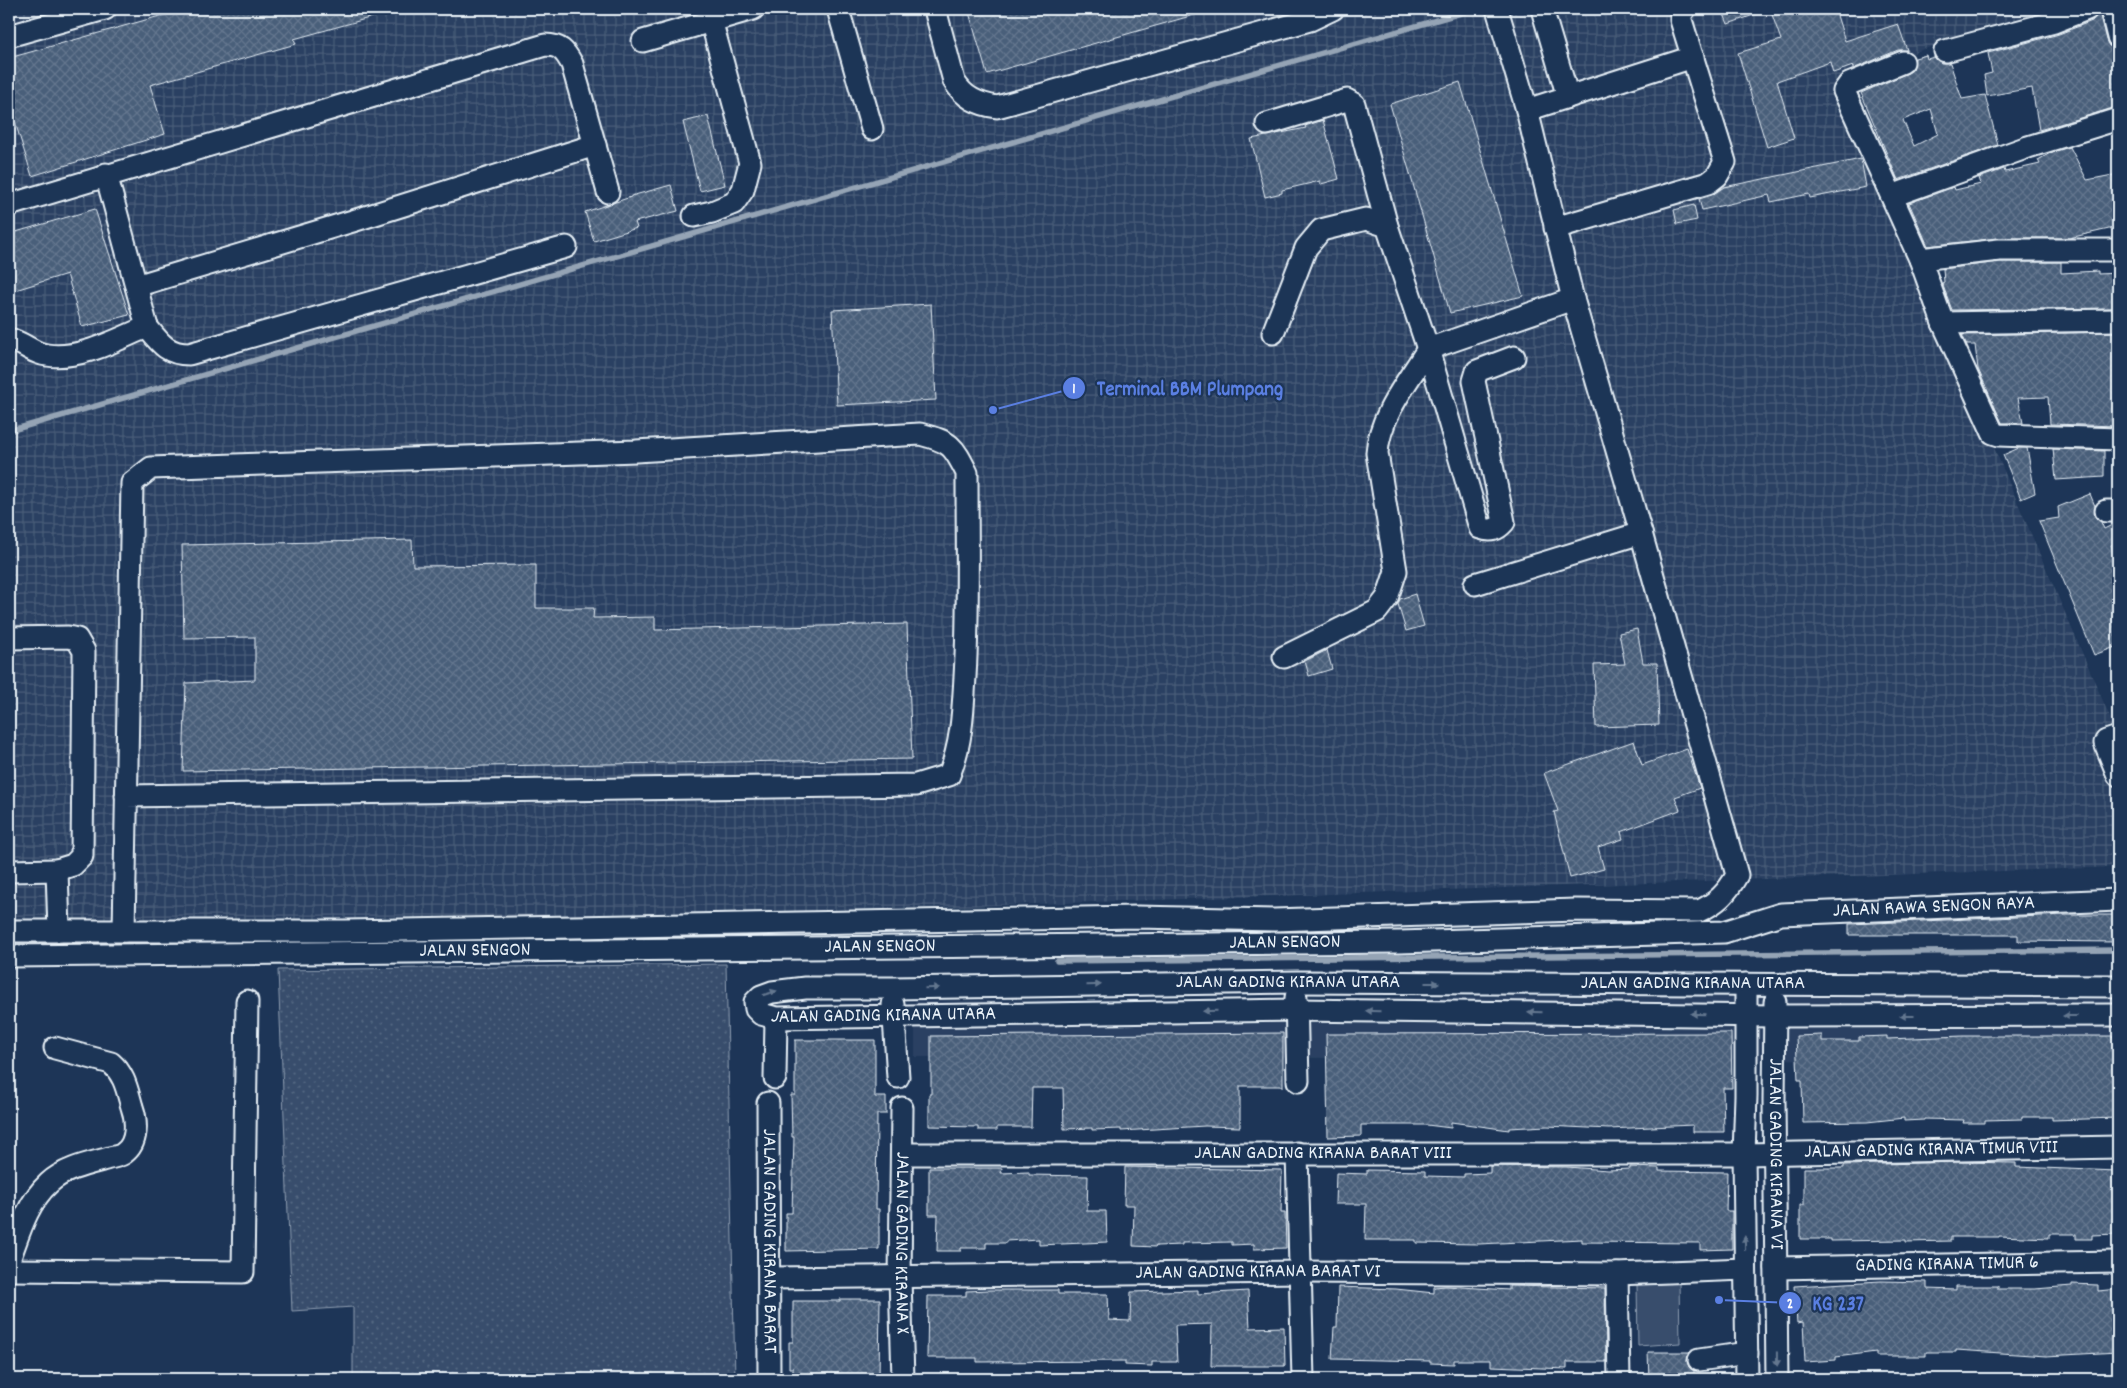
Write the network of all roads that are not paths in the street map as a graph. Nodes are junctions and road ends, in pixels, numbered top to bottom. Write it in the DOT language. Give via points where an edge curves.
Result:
graph roads {
  1 [pos="105,9"];
  2 [pos="753,9"];
  3 [pos="838,9"];
  4 [pos="935,9"];
  5 [pos="1333,9"];
  6 [pos="1497,9"];
  7 [pos="1542,9"];
  8 [pos="1685,9"];
  9 [pos="2088,9"];
  10 [pos="2111,9"];
  11 [pos="710,15"];
  12 [pos="9,36"];
  13 [pos="2118,37"];
  14 [pos="643,40"];
  15 [pos="1945,51"];
  16 [pos="1693,57"];
  17 [pos="1904,62"];
  18 [pos="1568,97"];
  19 [pos="1527,110"];
  20 [pos="2118,119"];
  21 [pos="1267,124"];
  22 [pos="872,128"];
  23 [pos="595,145"];
  24 [pos="106,174"];
  25 [pos="608,192"];
  26 [pos="1892,196"];
  27 [pos="9,204"];
  28 [pos="694,216"];
  29 [pos="1387,226"];
  30 [pos="1555,228"];
  31 [pos="566,247"];
  32 [pos="2118,250"];
  33 [pos="1920,259"];
  34 [pos="136,286"];
  35 [pos="1572,299"];
  36 [pos="2118,320"];
  37 [pos="1944,323"];
  38 [pos="147,327"];
  39 [pos="1273,333"];
  40 [pos="9,339"];
  41 [pos="1428,349"];
  42 [pos="1514,358"];
  43 [pos="2118,439"];
  44 [pos="1641,533"];
  45 [pos="1475,584"];
  46 [pos="9,638"];
  47 [pos="1284,657"];
  48 [pos="2118,737"];
  49 [pos="2118,775"];
  50 [pos="126,796"];
  51 [pos="57,870"];
  52 [pos="9,871"];
  53 [pos="2118,900"];
  54 [pos="1750,925"];
  55 [pos="9,931"];
  56 [pos="59,931"];
  57 [pos="124,931"];
  58 [pos="9,956"];
  59 [pos="1297,982"];
  60 [pos="1746,984"];
  61 [pos="1775,985"];
  62 [pos="2118,986"];
  63 [pos="893,988"];
  64 [pos="247,1001"];
  65 [pos="1296,1010"];
  66 [pos="1746,1015"];
  67 [pos="893,1016"];
  68 [pos="1774,1016"];
  69 [pos="2118,1016"];
  70 [pos="776,1018"];
  71 [pos="55,1048"];
  72 [pos="898,1077"];
  73 [pos="775,1078"];
  74 [pos="1298,1081"];
  75 [pos="768,1103"];
  76 [pos="902,1108"];
  77 [pos="2118,1146"];
  78 [pos="1297,1153"];
  79 [pos="1774,1153"];
  80 [pos="902,1154"];
  81 [pos="1744,1154"];
  82 [pos="9,1260"];
  83 [pos="2118,1262"];
  84 [pos="1776,1268"];
  85 [pos="1745,1269"];
  86 [pos="9,1270"];
  87 [pos="1301,1272"];
  88 [pos="1617,1274"];
  89 [pos="770,1278"];
  90 [pos="900,1278"];
  91 [pos="1747,1324"];
  92 [pos="1777,1325"];
  93 [pos="1747,1353"];
  94 [pos="1699,1360"];
  95 [pos="769,1379"];
  96 [pos="903,1379"];
  97 [pos="1303,1379"];
  98 [pos="1619,1379"];
  99 [pos="1747,1379"];
  100 [pos="1777,1379"];
  1 -- 12 [label="street"];
  2 -- 11 [label="street"];
  3 -- 22 [label="street"];
  4 -- 5 [label="street" via="959,89 983,105 997,107 1310,20"];
  6 -- 19 [label="street"];
  7 -- 18 [label="street"];
  8 -- 16 [label="street" via="1681,20"];
  9 -- 15 [label="street" via="2054,22"];
  10 -- 13 [label="street"];
  11 -- 14 [label="street"];
  11 -- 28 [label="street" via="750,163 743,190 734,203"];
  16 -- 18 [label="street"];
  16 -- 30 [label="street" via="1725,162 1717,176 1708,183"];
  17 -- 26 [label="street" via="1844,88"];
  18 -- 19 [label="street"];
  19 -- 30 [label="street"];
  20 -- 26 [label="street" via="2028,147"];
  21 -- 29 [label="street" via="1347,100 1354,104"];
  23 -- 24 [label="street" via="572,64 559,47 544,45"];
  23 -- 25 [label="street"];
  23 -- 34 [label="street"];
  24 -- 27 [label="street"];
  24 -- 34 [label="street"];
  26 -- 33 [label="street"];
  29 -- 39 [label="street" via="1366,219 1321,230 1306,248"];
  29 -- 41 [label="street"];
  30 -- 35 [label="street"];
  31 -- 38 [label="street" via="189,354 176,354 168,349"];
  32 -- 33 [label="street" via="1999,250"];
  33 -- 37 [label="street"];
  34 -- 38 [label="street"];
  35 -- 41 [label="street"];
  35 -- 44 [label="street"];
  36 -- 37 [label="street"];
  37 -- 43 [label="street" via="1993,433"];
  38 -- 40 [label="street" via="74,354 48,356"];
  41 -- 42 [label="street" via="1480,528 1488,531 1499,528 1504,522 1474,381 1477,371"];
  41 -- 47 [label="street" via="1378,438 1377,453 1396,570 1386,598 1377,611"];
  44 -- 45 [label="street"];
  44 -- 57 [label="street" via="1737,875 1725,895 1714,905 1698,912 1575,910 1274,920 1138,918 355,931"];
  46 -- 51 [label="street" via="68,637 77,639 84,652 82,856 73,865"];
  48 -- 49 [label="street" via="2105,743"];
  50 -- 50 [label="street" via="132,483 151,468 636,451 920,434 944,440 956,450 967,473 966,649 957,756 949,775 916,785"];
  50 -- 57 [label="street"];
  51 -- 52 [label="street"];
  51 -- 56 [label="street"];
  53 -- 54 [label="street, JALAN RAWA SENGON RAYA" via="1781,914"];
  54 -- 58 [label="street, JALAN SENGON" via="1724,932 1399,942"];
  55 -- 56 [label="street"];
  56 -- 57 [label="street"];
  59 -- 60 [label="street, JALAN GADING KIRANA UTARA, one-way"];
  63 -- 59 [label="street, JALAN GADING KIRANA UTARA, one-way"];
  59 -- 65 [label="street"];
  60 -- 61 [label="street, JALAN GADING KIRANA UTARA"];
  60 -- 66 [label="street, JALAN GADING KIRANA VI"];
  61 -- 62 [label="street, JALAN GADING KIRANA UTARA"];
  61 -- 68 [label="street, JALAN GADING KIRANA VI"];
  63 -- 67 [label="street"];
  70 -- 63 [label="street, JALAN GADING KIRANA UTARA, one-way" via="761,1014 756,1009 755,1002 761,996 784,989"];
  64 -- 86 [label="street" via="243,1272"];
  66 -- 65 [label="street, JALAN GADING KIRANA UTARA, one-way"];
  65 -- 67 [label="street, JALAN GADING KIRANA UTARA, one-way"];
  65 -- 74 [label="street"];
  66 -- 68 [label="street, JALAN GADING KIRANA UTARA"];
  66 -- 81 [label="street, JALAN GADING KIRANA VI"];
  67 -- 70 [label="street, JALAN GADING KIRANA UTARA"];
  67 -- 72 [label="street"];
  69 -- 68 [label="street, JALAN GADING KIRANA UTARA, one-way"];
  68 -- 79 [label="street, JALAN GADING KIRANA VI"];
  70 -- 73 [label="street"];
  71 -- 82 [label="street" via="111,1062 118,1069 124,1077 135,1116 135,1131 124,1154 88,1164 48,1183 30,1207"];
  75 -- 89 [label="street, JALAN GADING KIRANA BARAT"];
  76 -- 80 [label="street, JALAN GADING KIRANA X"];
  77 -- 79 [label="street, JALAN GADING KIRANA TIMUR VIII"];
  78 -- 80 [label="street, JALAN GADING KIRANA BARAT VIII"];
  78 -- 81 [label="street, JALAN GADING KIRANA BARAT VIII"];
  78 -- 87 [label="street"];
  79 -- 81 [label="street, JALAN GADING KIRANA TIMUR VIII"];
  79 -- 84 [label="street, JALAN GADING KIRANA VI"];
  80 -- 90 [label="street, JALAN GADING KIRANA X"];
  85 -- 81 [label="street, JALAN GADING KIRANA VI, one-way"];
  83 -- 84 [label="street, GADING KIRANA TIMUR 6"];
  84 -- 92 [label="street, JALAN GADING KIRANA VI"];
  85 -- 88 [label="street, JALAN GADING KIRANA BARAT VI"];
  85 -- 91 [label="street, JALAN GADING KIRANA VI"];
  87 -- 88 [label="street, JALAN GADING KIRANA BARAT VI"];
  87 -- 90 [label="street, JALAN GADING KIRANA BARAT VI"];
  87 -- 97 [label="street"];
  88 -- 98 [label="street"];
  89 -- 90 [label="street, JALAN GADING KIRANA BARAT VI"];
  89 -- 95 [label="street, JALAN GADING KIRANA BARAT"];
  90 -- 96 [label="street, JALAN GADING KIRANA X"];
  91 -- 92 [label="street"];
  91 -- 93 [label="street, JALAN GADING KIRANA VI"];
  92 -- 100 [label="street, JALAN GADING KIRANA VI, one-way"];
  93 -- 94 [label="street"];
  93 -- 99 [label="street, JALAN GADING KIRANA VI"];
}
